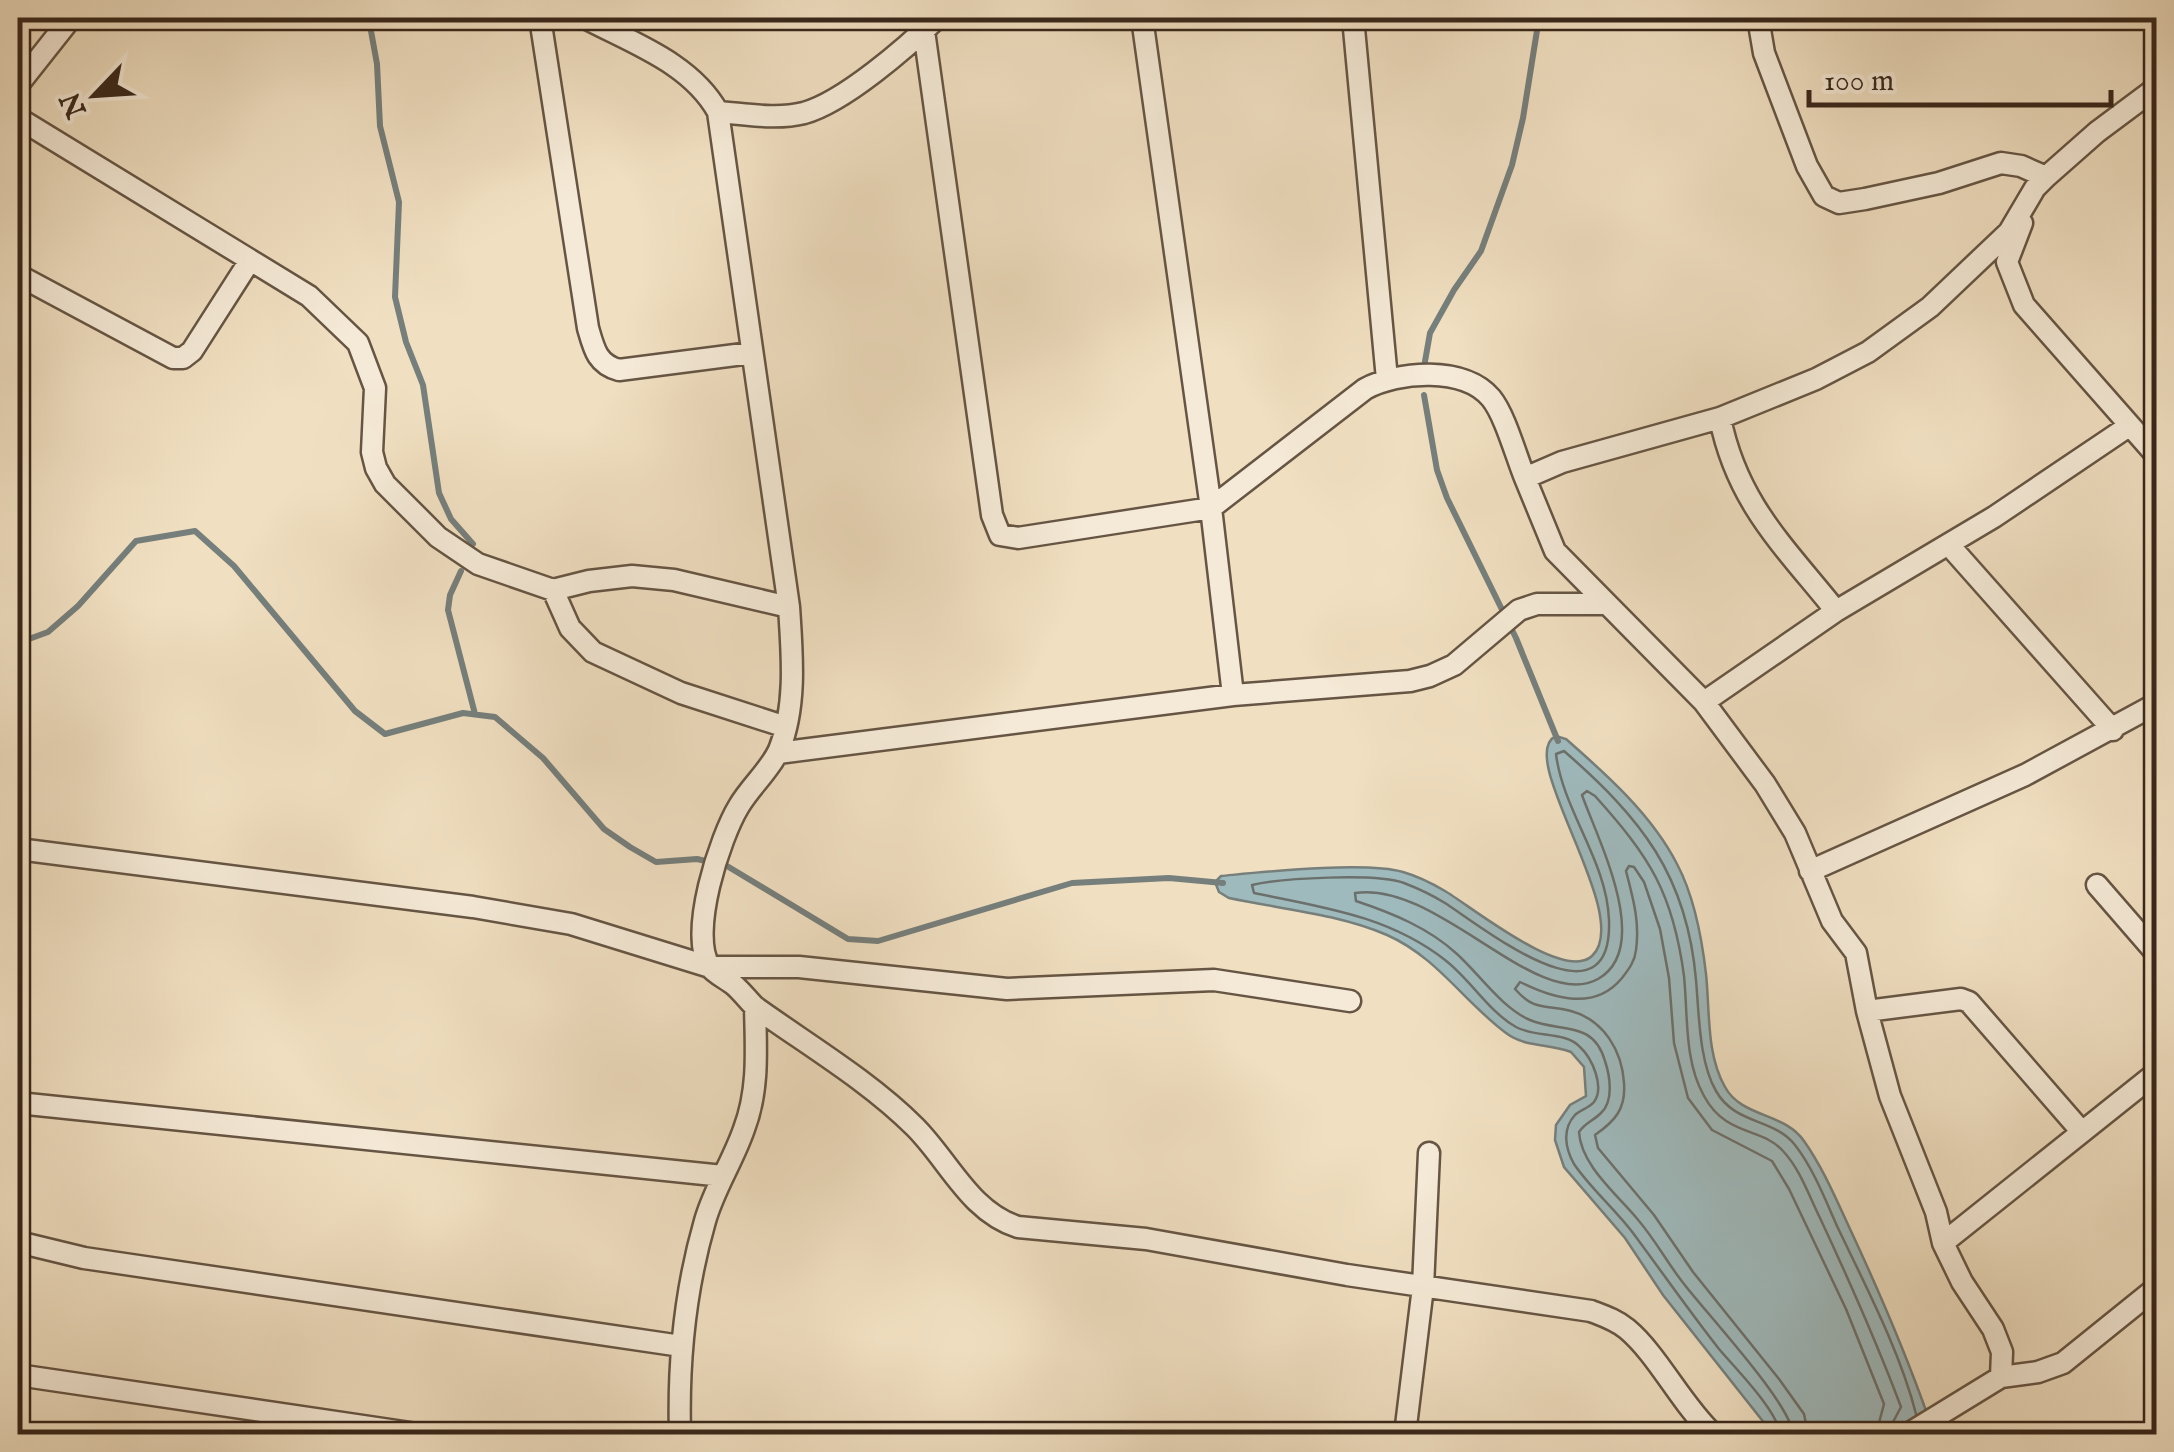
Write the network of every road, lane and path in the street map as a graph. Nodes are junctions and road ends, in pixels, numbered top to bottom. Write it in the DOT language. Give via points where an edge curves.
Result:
graph roads {
  1 [pos="71,18"];
  2 [pos="540,18"];
  3 [pos="585,18"];
  4 [pos="1142,18"];
  5 [pos="1353,18"];
  6 [pos="1758,18"];
  7 [pos="931,24"];
  8 [pos="18,85"];
  9 [pos="2156,88"];
  10 [pos="718,112"];
  11 [pos="18,118"];
  12 [pos="2041,183"];
  13 [pos="249,262"];
  14 [pos="18,275"];
  15 [pos="751,352"];
  16 [pos="1386,379"];
  17 [pos="1720,418"];
  18 [pos="2129,426"];
  19 [pos="2156,455"];
  20 [pos="1525,478"];
  21 [pos="1211,508"];
  22 [pos="1949,544"];
  23 [pos="553,590"];
  24 [pos="1607,604"];
  25 [pos="789,606"];
  26 [pos="1836,611"];
  27 [pos="1233,695"];
  28 [pos="1704,702"];
  29 [pos="2156,704"];
  30 [pos="786,727"];
  31 [pos="2113,730"];
  32 [pos="778,753"];
  33 [pos="18,849"];
  34 [pos="1810,871"];
  35 [pos="2097,885"];
  36 [pos="2156,953"];
  37 [pos="710,966"];
  38 [pos="1350,1001"];
  39 [pos="755,1007"];
  40 [pos="1867,1011"];
  41 [pos="2156,1073"];
  42 [pos="18,1103"];
  43 [pos="2082,1132"];
  44 [pos="1430,1152"];
  45 [pos="723,1176"];
  46 [pos="18,1242"];
  47 [pos="1943,1243"];
  48 [pos="1423,1287"];
  49 [pos="2156,1288"];
  50 [pos="682,1346"];
  51 [pos="18,1375"];
  52 [pos="2001,1378"];
  53 [pos="417,1434"];
  54 [pos="680,1434"];
  55 [pos="1405,1434"];
  56 [pos="1714,1434"];
  57 [pos="1908,1434"];
  1 -- 8 [label="street"];
  2 -- 15 [label="street" via="595,353 619,370"];
  3 -- 10 [label="street" via="689,74"];
  4 -- 21 [label="street"];
  5 -- 16 [label="street"];
  6 -- 12 [label="street" via="1764,54 1824,196 1840,203 1865,199 2001,163 2021,166"];
  7 -- 10 [label="street" via="837,99 777,116"];
  7 -- 21 [label="street" via="992,516 1000,535 1018,538"];
  9 -- 12 [label="street"];
  10 -- 15 [label="street"];
  11 -- 13 [label="street"];
  12 -- 17 [label="street" via="2010,232 1930,307 1868,352"];
  12 -- 18 [label="street" via="2006,262 2024,305"];
  13 -- 14 [label="street" via="183,358"];
  13 -- 23 [label="street" via="308,296 358,343 375,388 372,452 385,484 478,564"];
  15 -- 25 [label="street"];
  16 -- 20 [label="street" via="1418,374 1476,384 1493,400"];
  16 -- 21 [label="street"];
  17 -- 20 [label="street"];
  17 -- 26 [label="street" via="1753,508"];
  18 -- 19 [label="street"];
  18 -- 22 [label="street"];
  20 -- 24 [label="street" via="1555,551"];
  21 -- 27 [label="street"];
  22 -- 26 [label="street"];
  22 -- 31 [label="street"];
  23 -- 25 [label="street" via="632,576"];
  23 -- 30 [label="street" via="570,628 593,652 681,693"];
  24 -- 27 [label="street" via="1519,610 1454,665 1410,681"];
  24 -- 28 [label="street"];
  25 -- 30 [label="street" via="793,668"];
  26 -- 28 [label="street"];
  27 -- 32 [label="street"];
  28 -- 34 [label="street" via="1795,833"];
  29 -- 31 [label="street"];
  30 -- 32 [label="street"];
  31 -- 34 [label="street"];
  32 -- 37 [label="street" via="724,834 703,909"];
  33 -- 37 [label="street" via="572,924"];
  34 -- 40 [label="street" via="1856,953"];
  35 -- 36 [label="street"];
  37 -- 38 [label="street" via="800,967 1007,988 1214,980"];
  37 -- 39 [label="street"];
  39 -- 45 [label="street" via="755,1089"];
  39 -- 48 [label="street" via="916,1128 1002,1222 1146,1239"];
  40 -- 43 [label="street" via="1969,1002"];
  40 -- 47 [label="street"];
  41 -- 43 [label="street"];
  42 -- 45 [label="street"];
  43 -- 47 [label="street"];
  44 -- 48 [label="street"];
  45 -- 50 [label="street" via="694,1258"];
  46 -- 50 [label="street" via="84,1258"];
  47 -- 52 [label="street" via="1994,1329"];
  48 -- 55 [label="street"];
  48 -- 56 [label="street" via="1612,1319 1629,1330"];
  49 -- 52 [label="street" via="2063,1363"];
  50 -- 54 [label="street"];
  51 -- 53 [label="street"];
  52 -- 57 [label="street"];
}
